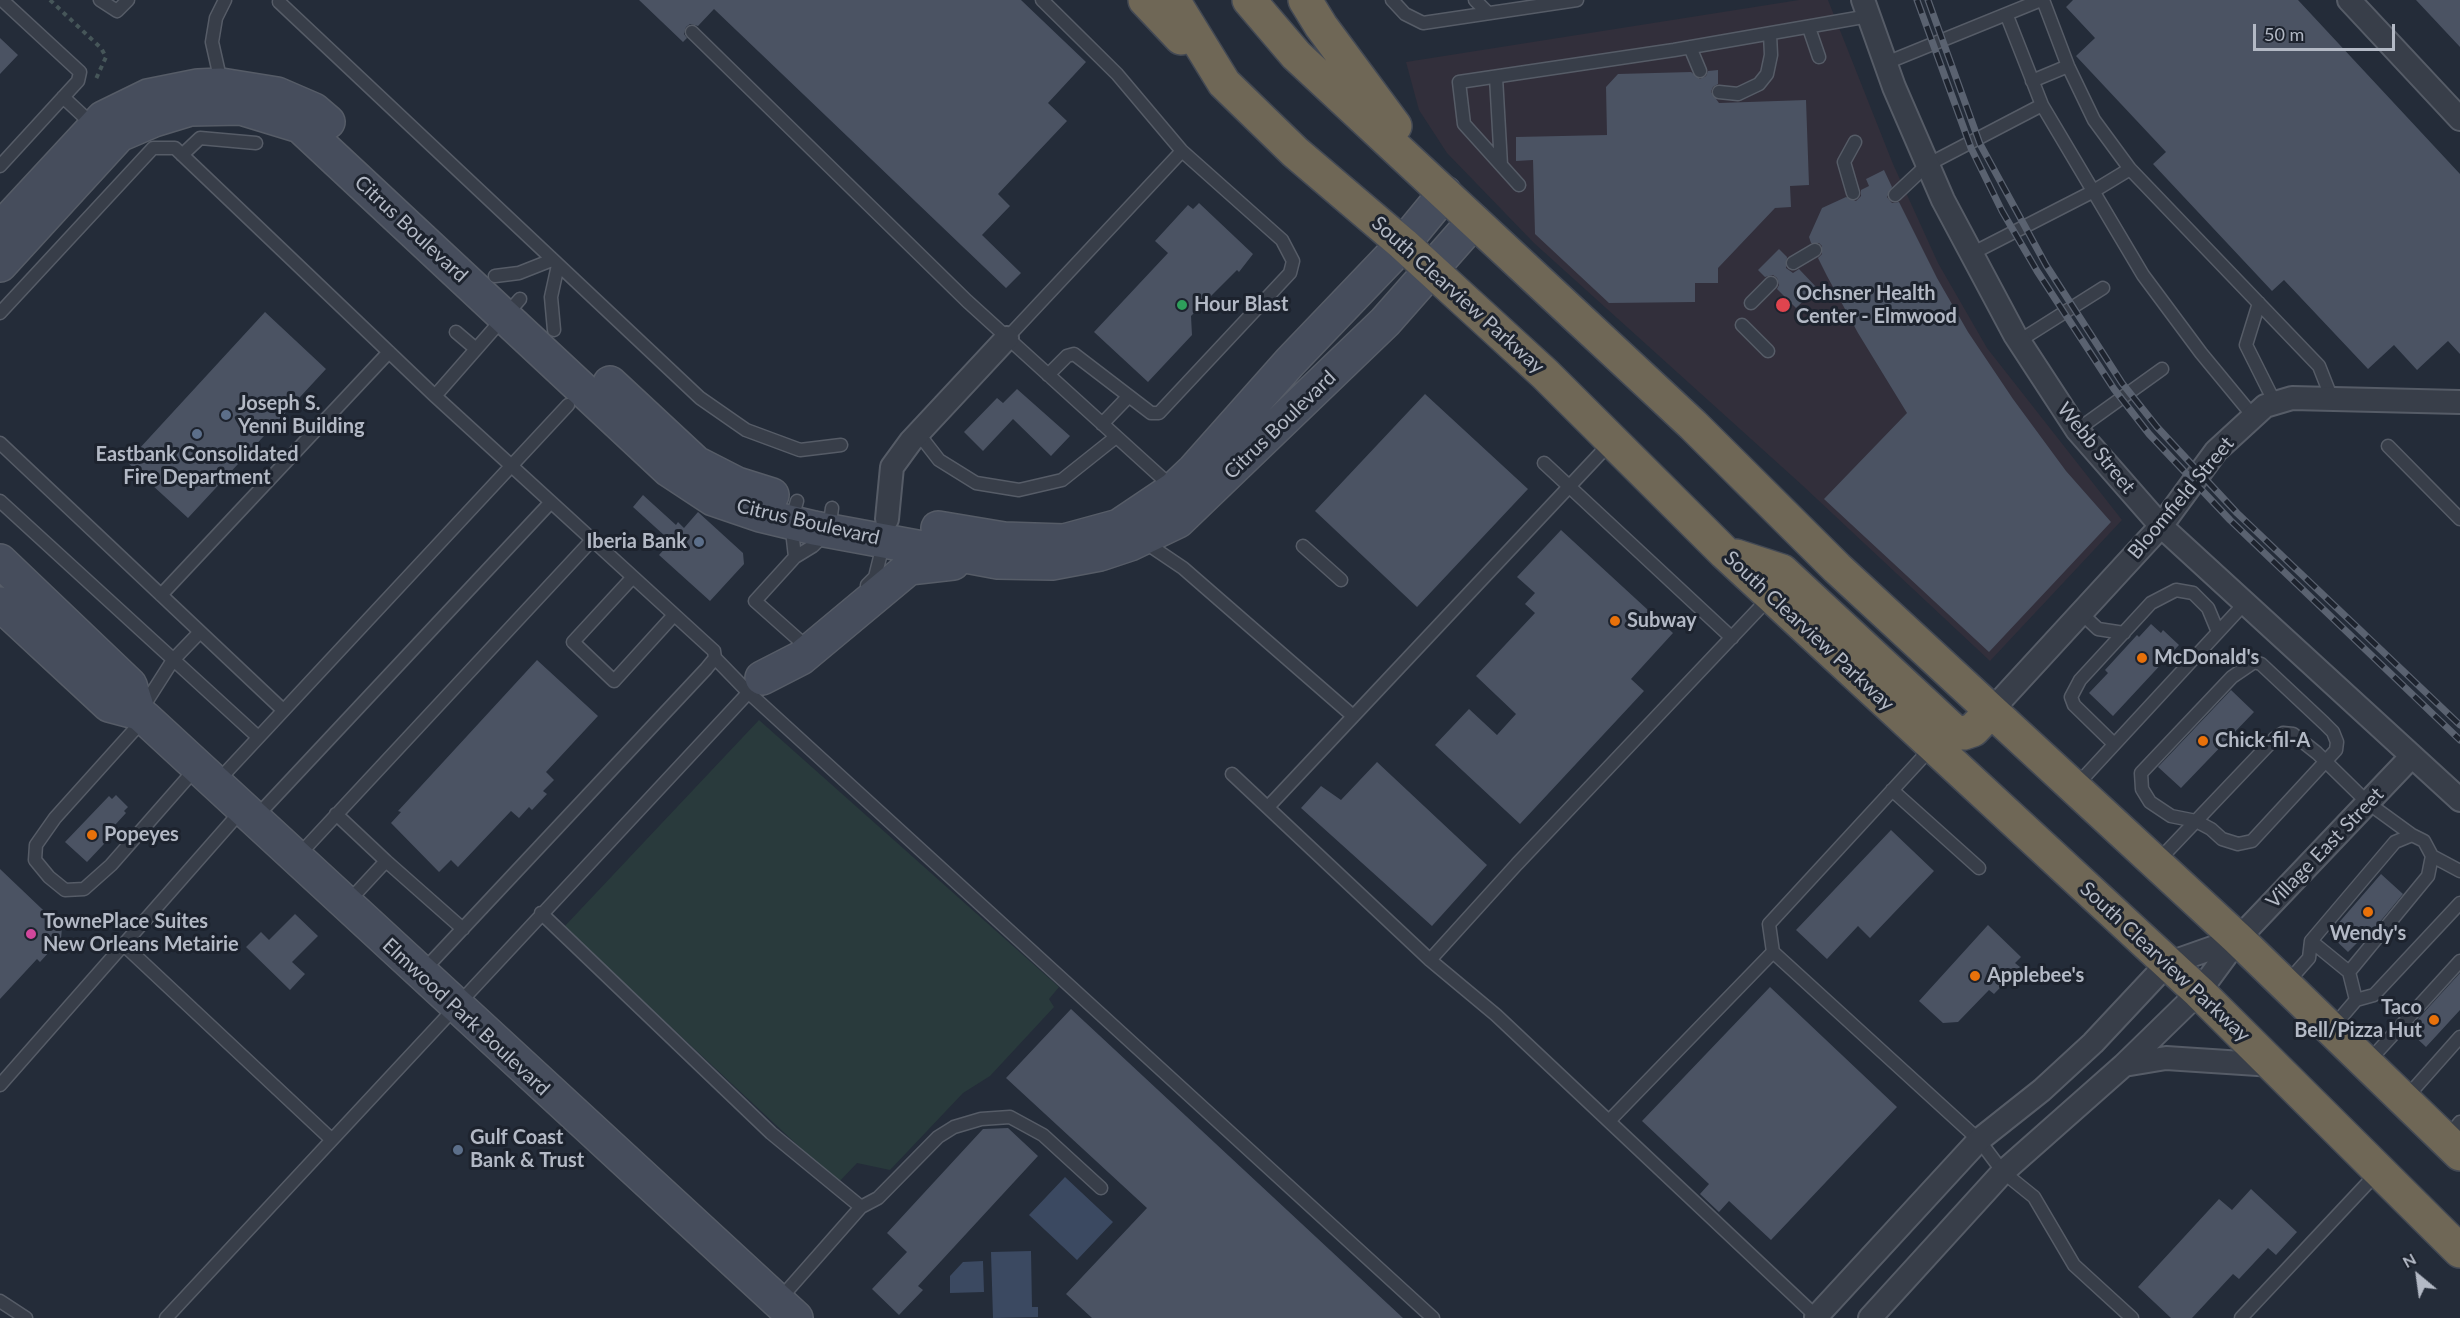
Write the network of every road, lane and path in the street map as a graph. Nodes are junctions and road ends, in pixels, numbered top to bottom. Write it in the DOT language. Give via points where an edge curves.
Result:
graph roads {
  1 [pos="2,0"];
  2 [pos="50,0"];
  3 [pos="100,0"];
  4 [pos="128,0"];
  5 [pos="225,0"];
  6 [pos="1042,0"];
  7 [pos="1145,0"];
  8 [pos="1173,0"];
  9 [pos="1249,0"];
  10 [pos="1305,0"];
  11 [pos="1392,0"];
  12 [pos="1475,0"];
  13 [pos="1577,0"];
  14 [pos="2042,0"];
  15 [pos="2349,0"];
  16 [pos="279,2"];
  17 [pos="1866,8"];
  18 [pos="1488,13"];
  19 [pos="2007,16"];
  20 [pos="1809,28"];
  21 [pos="692,32"];
  22 [pos="1770,34"];
  23 [pos="1690,47"];
  24 [pos="101,48"];
  25 [pos="1819,57"];
  26 [pos="1886,63"];
  27 [pos="2067,66"];
  28 [pos="1700,71"];
  29 [pos="1496,77"];
  30 [pos="2032,81"];
  31 [pos="1224,83"];
  32 [pos="1719,92"];
  33 [pos="222,97"];
  34 [pos="63,98"];
  35 [pos="2042,105"];
  36 [pos="2460,119"];
  37 [pos="95,127"];
  38 [pos="256,142"];
  39 [pos="1855,142"];
  40 [pos="1182,151"];
  41 [pos="182,155"];
  42 [pos="1501,165"];
  43 [pos="1928,165"];
  44 [pos="0,166"];
  45 [pos="2130,169"];
  46 [pos="1520,185"];
  47 [pos="2092,192"];
  48 [pos="1445,193"];
  49 [pos="1854,193"];
  50 [pos="1895,195"];
  51 [pos="1474,222"];
  52 [pos="0,229"];
  53 [pos="1403,244"];
  54 [pos="1815,250"];
  55 [pos="1971,254"];
  56 [pos="555,262"];
  57 [pos="1793,263"];
  58 [pos="0,265"];
  59 [pos="1431,270"];
  60 [pos="495,276"];
  61 [pos="1771,283"];
  62 [pos="2103,288"];
  63 [pos="1751,303"];
  64 [pos="2259,303"];
  65 [pos="513,308"];
  66 [pos="0,313"];
  67 [pos="1742,325"];
  68 [pos="554,330"];
  69 [pos="456,332"];
  70 [pos="1007,338"];
  71 [pos="2019,341"];
  72 [pos="476,349"];
  73 [pos="1768,351"];
  74 [pos="389,352"];
  75 [pos="2163,369"];
  76 [pos="1048,375"];
  77 [pos="435,396"];
  78 [pos="1128,397"];
  79 [pos="2332,399"];
  80 [pos="2460,402"];
  81 [pos="2275,403"];
  82 [pos="568,405"];
  83 [pos="2253,416"];
  84 [pos="1102,424"];
  85 [pos="2077,430"];
  86 [pos="918,433"];
  87 [pos="1116,437"];
  88 [pos="1613,441"];
  89 [pos="0,442"];
  90 [pos="841,445"];
  91 [pos="2388,446"];
  92 [pos="1544,463"];
  93 [pos="510,465"];
  94 [pos="1569,486"];
  95 [pos="1174,489"];
  96 [pos="0,501"];
  97 [pos="551,502"];
  98 [pos="794,512"];
  99 [pos="831,519"];
  100 [pos="2460,519"];
  101 [pos="2161,526"];
  102 [pos="885,529"];
  103 [pos="1141,539"];
  104 [pos="592,540"];
  105 [pos="1303,546"];
  106 [pos="1725,553"];
  107 [pos="795,556"];
  108 [pos="984,560"];
  109 [pos="0,561"];
  110 [pos="633,577"];
  111 [pos="1341,580"];
  112 [pos="161,595"];
  113 [pos="1772,596"];
  114 [pos="2245,603"];
  115 [pos="0,604"];
  116 [pos="2081,613"];
  117 [pos="674,615"];
  118 [pos="831,616"];
  119 [pos="2098,629"];
  120 [pos="200,632"];
  121 [pos="2218,632"];
  122 [pos="2124,633"];
  123 [pos="1732,638"];
  124 [pos="2104,654"];
  125 [pos="715,658"];
  126 [pos="174,660"];
  127 [pos="755,685"];
  128 [pos="282,710"];
  129 [pos="1991,711"];
  130 [pos="142,715"];
  131 [pos="1353,716"];
  132 [pos="258,737"];
  133 [pos="2114,744"];
  134 [pos="1933,746"];
  135 [pos="2412,756"];
  136 [pos="2325,762"];
  137 [pos="1232,774"];
  138 [pos="206,776"];
  139 [pos="2074,788"];
  140 [pos="1892,790"];
  141 [pos="2460,800"];
  142 [pos="2368,803"];
  143 [pos="1268,807"];
  144 [pos="336,814"];
  145 [pos="248,815"];
  146 [pos="2196,821"];
  147 [pos="2412,836"];
  148 [pos="2432,856"];
  149 [pos="295,859"];
  150 [pos="386,861"];
  151 [pos="2157,863"];
  152 [pos="1979,868"];
  153 [pos="2460,871"];
  154 [pos="2460,903"];
  155 [pos="345,905"];
  156 [pos="542,913"];
  157 [pos="463,929"];
  158 [pos="2238,939"];
  159 [pos="2311,941"];
  160 [pos="125,946"];
  161 [pos="1773,952"];
  162 [pos="1430,960"];
  163 [pos="2460,961"];
  164 [pos="2167,964"];
  165 [pos="2349,972"];
  166 [pos="420,974"];
  167 [pos="2285,984"];
  168 [pos="2199,992"];
  169 [pos="2356,1000"];
  170 [pos="455,1006"];
  171 [pos="2331,1029"];
  172 [pos="2460,1037"];
  173 [pos="2367,1064"];
  174 [pos="2124,1065"];
  175 [pos="2273,1065"];
  176 [pos="0,1085"];
  177 [pos="2404,1100"];
  178 [pos="1609,1121"];
  179 [pos="2455,1139"];
  180 [pos="331,1140"];
  181 [pos="1979,1140"];
  182 [pos="2003,1172"];
  183 [pos="2378,1172"];
  184 [pos="1101,1188"];
  185 [pos="861,1207"];
  186 [pos="2460,1251"];
  187 [pos="0,1301"];
  188 [pos="787,1310"];
  189 [pos="1817,1317"];
  190 [pos="26,1318"];
  191 [pos="166,1318"];
  192 [pos="1433,1318"];
  193 [pos="1870,1318"];
  194 [pos="2132,1318"];
  195 [pos="2241,1318"];
  1 -- 34 [label="lane" via="80,72 78,81"];
  2 -- 24 [label="path"];
  3 -- 4 [label="lane" via="117,11"];
  5 -- 33 [label="lane" via="216,18 212,42"];
  6 -- 40 [label="lane" via="1117,74"];
  7 -- 31 [label="highway"];
  8 -- 31 [label="highway, South Clearview Parkway"];
  9 -- 48 [label="highway" via="1296,55"];
  10 -- 48 [label="highway"];
  11 -- 18 [label="lane" via="1423,23"];
  12 -- 18 [label="lane"];
  13 -- 18 [label="lane"];
  14 -- 19 [label="lane"];
  14 -- 27 [label="lane"];
  15 -- 36 [label="street"];
  16 -- 56 [label="lane"];
  17 -- 20 [label="lane"];
  17 -- 26 [label="street, Webb Street"];
  19 -- 26 [label="lane"];
  19 -- 30 [label="lane"];
  20 -- 22 [label="lane"];
  20 -- 25 [label="lane"];
  21 -- 70 [label="lane"];
  22 -- 23 [label="lane"];
  22 -- 32 [label="lane" via="1767,74 1759,84 1738,94"];
  23 -- 28 [label="lane"];
  23 -- 29 [label="lane"];
  26 -- 43 [label="street, Webb Street"];
  27 -- 30 [label="lane"];
  27 -- 45 [label="lane" via="2094,120"];
  29 -- 42 [label="lane"];
  29 -- 42 [label="lane" via="1459,82 1464,124"];
  30 -- 35 [label="lane"];
  31 -- 53 [label="highway, South Clearview Parkway" via="1295,152"];
  33 -- 37 [label="street, Citrus Boulevard" via="198,86 148,96 103,118"];
  33 -- 58 [label="street, Citrus Boulevard" via="119,135"];
  33 -- 60 [label="street, Citrus Boulevard" via="277,94 314,110"];
  33 -- 65 [label="street, Citrus Boulevard" via="241,108 300,126"];
  34 -- 37 [label="lane"];
  34 -- 44 [label="lane"];
  35 -- 43 [label="lane"];
  35 -- 47 [label="lane"];
  37 -- 52 [label="street, Citrus Boulevard"];
  38 -- 41 [label="lane" via="200,138"];
  39 -- 49 [label="lane" via="1844,162"];
  40 -- 70 [label="lane"];
  40 -- 78 [label="lane" via="1282,240 1293,261 1290,273 1164,409 1151,413"];
  41 -- 66 [label="lane" via="175,148 153,148"];
  41 -- 74 [label="lane"];
  42 -- 46 [label="lane"];
  43 -- 50 [label="lane"];
  43 -- 55 [label="street, Webb Street"];
  45 -- 47 [label="lane"];
  45 -- 64 [label="lane"];
  47 -- 55 [label="lane"];
  47 -- 83 [label="lane" via="2143,275"];
  48 -- 51 [label="highway"];
  48 -- 53 [label="street, Citrus Boulevard"];
  51 -- 59 [label="street, Citrus Boulevard"];
  51 -- 129 [label="highway" via="1693,425 1837,568"];
  53 -- 59 [label="highway, South Clearview Parkway"];
  53 -- 95 [label="street, Citrus Boulevard"];
  54 -- 57 [label="lane"];
  55 -- 71 [label="street, Webb Street"];
  56 -- 60 [label="lane"];
  56 -- 68 [label="lane" via="550,297"];
  56 -- 90 [label="lane" via="700,398 746,430 800,450"];
  59 -- 88 [label="highway, South Clearview Parkway"];
  59 -- 103 [label="street, Citrus Boulevard" via="1385,322 1211,491 1178,521"];
  60 -- 65 [label="street, Citrus Boulevard"];
  61 -- 63 [label="lane"];
  62 -- 71 [label="lane"];
  64 -- 79 [label="lane" via="2319,366"];
  64 -- 81 [label="lane" via="2246,345"];
  65 -- 68 [label="street, Citrus Boulevard"];
  65 -- 72 [label="lane"];
  65 -- 98 [label="street, Citrus Boulevard" via="669,470 713,499 760,515"];
  67 -- 73 [label="lane"];
  68 -- 98 [label="street, Citrus Boulevard" via="696,463"];
  69 -- 72 [label="lane"];
  70 -- 76 [label="lane"];
  70 -- 86 [label="street"];
  71 -- 85 [label="street, Webb Street"];
  72 -- 77 [label="lane"];
  74 -- 77 [label="lane"];
  74 -- 112 [label="lane"];
  75 -- 85 [label="lane"];
  76 -- 78 [label="lane" via="1074,354"];
  76 -- 84 [label="lane"];
  77 -- 93 [label="lane"];
  78 -- 84 [label="lane"];
  79 -- 80 [label="street, Bloomfield Street"];
  79 -- 81 [label="street, Bloomfield Street" via="2292,398"];
  81 -- 83 [label="street, Bloomfield Street"];
  82 -- 93 [label="lane"];
  83 -- 101 [label="street, Bloomfield Street" via="2216,450"];
  84 -- 87 [label="lane"];
  85 -- 101 [label="street, Webb Street"];
  86 -- 87 [label="lane" via="939,460 976,483 1019,490 1062,480"];
  86 -- 102 [label="street" via="892,467"];
  87 -- 95 [label="lane"];
  88 -- 94 [label="lane"];
  88 -- 106 [label="highway, South Clearview Parkway"];
  89 -- 112 [label="lane"];
  91 -- 100 [label="lane"];
  92 -- 94 [label="lane"];
  93 -- 97 [label="lane"];
  93 -- 128 [label="lane"];
  94 -- 123 [label="lane"];
  94 -- 131 [label="lane"];
  95 -- 102 [label="street, Citrus Boulevard" via="1119,526 1064,541"];
  96 -- 126 [label="lane"];
  97 -- 104 [label="lane"];
  97 -- 145 [label="lane"];
  98 -- 99 [label="street, Citrus Boulevard"];
  98 -- 107 [label="lane"];
  99 -- 102 [label="street, Citrus Boulevard"];
  99 -- 107 [label="lane" via="813,546"];
  101 -- 114 [label="street, Webb Street"];
  101 -- 116 [label="street, Bloomfield Street"];
  102 -- 108 [label="street, Citrus Boulevard"];
  102 -- 118 [label="lane" via="875,577"];
  103 -- 108 [label="street, Citrus Boulevard" via="1100,554 1052,563"];
  103 -- 131 [label="lane" via="1183,568"];
  104 -- 110 [label="lane"];
  104 -- 144 [label="lane"];
  105 -- 111 [label="lane"];
  106 -- 113 [label="highway, South Clearview Parkway"];
  106 -- 129 [label="highway" via="1782,571 1955,732 1973,730"];
  107 -- 127 [label="lane" via="754,601 804,638"];
  108 -- 127 [label="street" via="909,568 801,658"];
  109 -- 130 [label="street, Elmwood Park Boulevard" via="130,685"];
  110 -- 117 [label="lane"];
  110 -- 117 [label="lane" via="573,642 614,681"];
  112 -- 120 [label="lane"];
  113 -- 123 [label="lane"];
  113 -- 134 [label="highway, South Clearview Parkway"];
  114 -- 121 [label="lane"];
  114 -- 135 [label="street, Webb Street"];
  115 -- 130 [label="street" via="109,705"];
  116 -- 119 [label="lane"];
  116 -- 129 [label="street, Bloomfield Street"];
  117 -- 125 [label="lane" via="714,651"];
  119 -- 122 [label="lane"];
  119 -- 124 [label="lane"];
  120 -- 126 [label="lane"];
  120 -- 128 [label="lane"];
  121 -- 122 [label="lane" via="2201,599 2176,590 2156,598"];
  121 -- 133 [label="lane"];
  122 -- 124 [label="lane"];
  123 -- 162 [label="lane"];
  124 -- 133 [label="lane" via="2080,680 2071,697 2074,705"];
  125 -- 127 [label="lane"];
  125 -- 157 [label="lane"];
  126 -- 130 [label="lane"];
  126 -- 132 [label="lane"];
  127 -- 156 [label="lane"];
  127 -- 192 [label="lane"];
  128 -- 132 [label="lane"];
  129 -- 139 [label="highway"];
  130 -- 138 [label="street, Elmwood Park Boulevard"];
  130 -- 138 [label="lane" via="36,845 35,860 49,877 65,890 84,890"];
  131 -- 143 [label="lane"];
  132 -- 138 [label="lane"];
  133 -- 139 [label="lane"];
  134 -- 140 [label="lane"];
  134 -- 164 [label="highway, South Clearview Parkway"];
  135 -- 141 [label="street, Webb Street"];
  135 -- 142 [label="street, Village East Street"];
  136 -- 142 [label="lane"];
  136 -- 146 [label="lane" via="2252,841 2238,844 2222,839"];
  136 -- 146 [label="lane" via="2293,734 2283,733"];
  136 -- 146 [label="lane" via="2336,750 2333,732 2261,664 2254,662 2232,678 2141,774 2142,789 2150,802 2171,816"];
  137 -- 143 [label="lane"];
  138 -- 145 [label="street, Elmwood Park Boulevard"];
  139 -- 151 [label="highway"];
  140 -- 152 [label="lane"];
  140 -- 161 [label="lane" via="1769,924"];
  142 -- 147 [label="lane"];
  142 -- 158 [label="street, Village East Street"];
  143 -- 162 [label="lane"];
  144 -- 149 [label="lane"];
  144 -- 150 [label="lane"];
  145 -- 149 [label="street, Elmwood Park Boulevard"];
  145 -- 160 [label="lane"];
  146 -- 151 [label="lane"];
  147 -- 148 [label="lane" via="2424,841"];
  147 -- 159 [label="lane" via="2395,842"];
  148 -- 153 [label="lane"];
  148 -- 165 [label="lane" via="2428,876"];
  149 -- 155 [label="street, Elmwood Park Boulevard"];
  150 -- 155 [label="lane"];
  150 -- 157 [label="lane"];
  151 -- 158 [label="highway"];
  154 -- 169 [label="lane" via="2374,995"];
  155 -- 166 [label="street, Elmwood Park Boulevard"];
  156 -- 170 [label="lane"];
  156 -- 185 [label="lane" via="771,1133"];
  157 -- 166 [label="lane"];
  158 -- 164 [label="street"];
  158 -- 167 [label="highway"];
  158 -- 168 [label="street, Village East Street"];
  159 -- 165 [label="lane"];
  159 -- 167 [label="lane" via="2309,958"];
  160 -- 176 [label="lane"];
  160 -- 180 [label="lane"];
  161 -- 178 [label="lane"];
  161 -- 181 [label="lane"];
  162 -- 178 [label="lane" via="1496,1015"];
  163 -- 173 [label="lane"];
  164 -- 168 [label="highway, South Clearview Parkway"];
  164 -- 181 [label="street" via="2093,1043"];
  165 -- 169 [label="lane"];
  166 -- 170 [label="street, Elmwood Park Boulevard"];
  167 -- 171 [label="highway"];
  168 -- 174 [label="street, Village East Street"];
  168 -- 175 [label="highway, South Clearview Parkway"];
  169 -- 171 [label="lane"];
  170 -- 180 [label="lane"];
  170 -- 188 [label="street, Elmwood Park Boulevard"];
  171 -- 173 [label="highway"];
  172 -- 177 [label="lane"];
  173 -- 177 [label="highway"];
  174 -- 175 [label="street" via="2166,1058"];
  174 -- 182 [label="street, Village East Street"];
  175 -- 183 [label="highway, South Clearview Parkway"];
  177 -- 179 [label="highway"];
  178 -- 189 [label="lane"];
  180 -- 191 [label="lane"];
  181 -- 182 [label="lane"];
  181 -- 189 [label="street"];
  182 -- 193 [label="street, Village East Street"];
  182 -- 194 [label="lane" via="2034,1197 2074,1266"];
  183 -- 186 [label="highway, South Clearview Parkway"];
  183 -- 195 [label="lane"];
  184 -- 185 [label="lane" via="1043,1135 1010,1117 981,1119 954,1127 938,1137 879,1198"];
  185 -- 188 [label="lane"];
  187 -- 190 [label="lane"];
}
